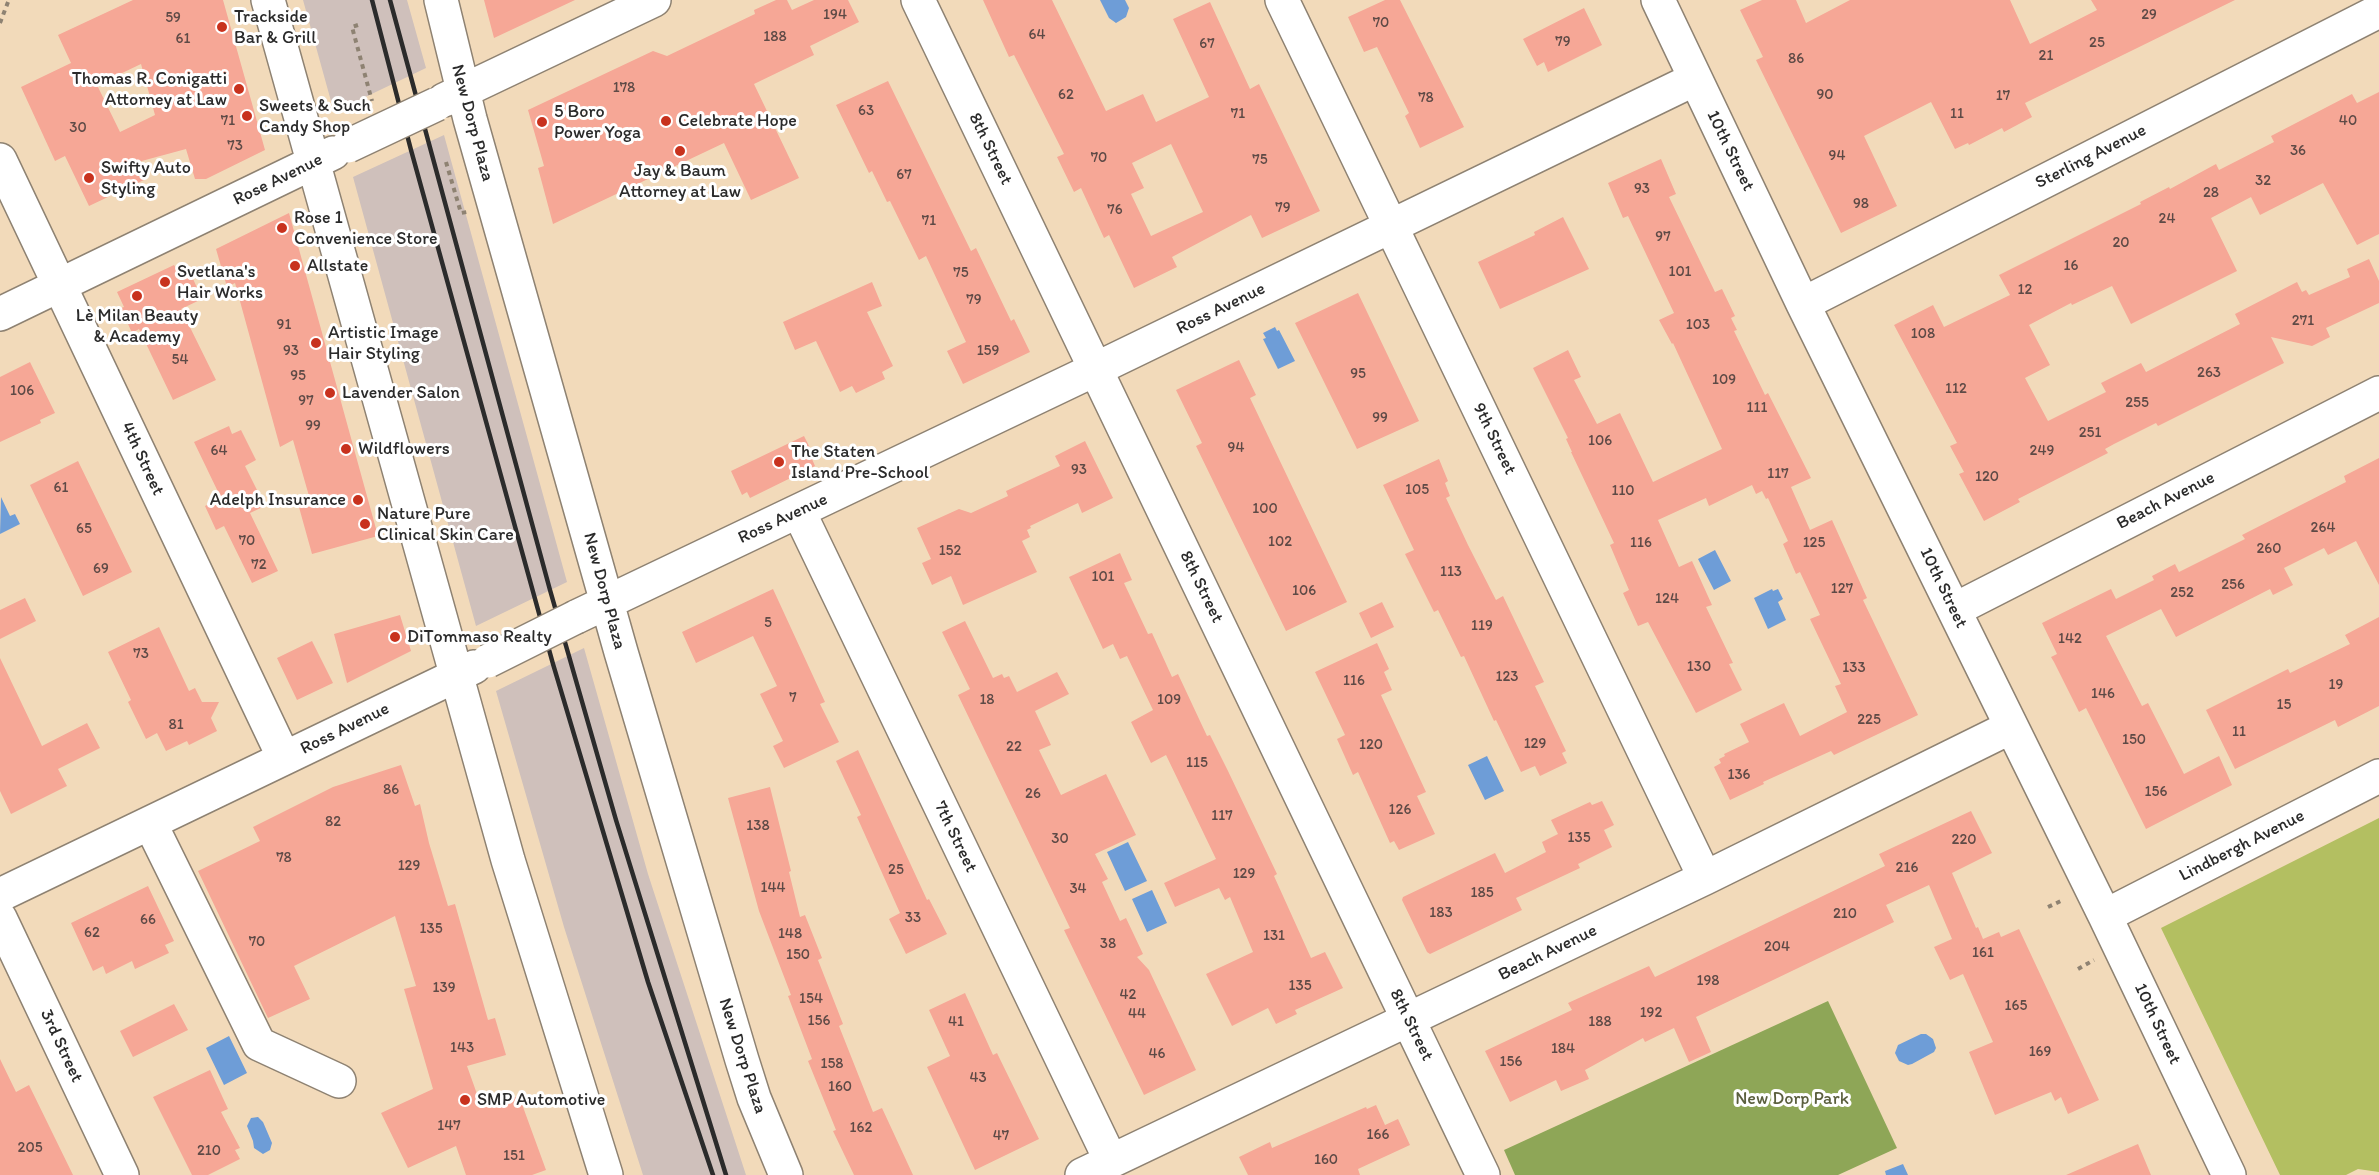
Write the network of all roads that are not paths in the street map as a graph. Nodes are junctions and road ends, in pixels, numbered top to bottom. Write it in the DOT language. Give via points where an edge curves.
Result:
graph roads {
  1 [pos="268,0"];
  2 [pos="441,0"];
  3 [pos="654,0"];
  4 [pos="918,0"];
  5 [pos="1282,0"];
  6 [pos="1658,0"];
  7 [pos="2379,11"];
  8 [pos="1695,79"];
  9 [pos="450,98"];
  10 [pos="0,160"];
  11 [pos="313,163"];
  12 [pos="1392,227"];
  13 [pos="60,285"];
  14 [pos="1803,304"];
  15 [pos="0,314"];
  16 [pos="1096,369"];
  17 [pos="2379,393"];
  18 [pos="799,512"];
  19 [pos="607,603"];
  20 [pos="1954,610"];
  21 [pos="456,676"];
  22 [pos="2011,727"];
  23 [pos="284,758"];
  24 [pos="2379,776"];
  25 [pos="150,823"];
  26 [pos="1705,878"];
  27 [pos="0,895"];
  28 [pos="2105,916"];
  29 [pos="0,918"];
  30 [pos="1409,1020"];
  31 [pos="339,1081"];
  32 [pos="1097,1168"];
  33 [pos="122,1175"];
  34 [pos="606,1175"];
  35 [pos="786,1175"];
  36 [pos="1483,1175"];
  37 [pos="2229,1175"];
  1 -- 11 [label="street"];
  2 -- 9 [label="street, New Dorp Plaza"];
  3 -- 9 [label="street, Rose Avenue"];
  4 -- 16 [label="street, 8th Street"];
  5 -- 12 [label="street, 9th Street"];
  6 -- 8 [label="street, 10th Street"];
  7 -- 14 [label="street, Sterling Avenue"];
  8 -- 12 [label="street, Ross Avenue"];
  8 -- 14 [label="street, 10th Street"];
  9 -- 11 [label="street, Rose Avenue, bridge"];
  9 -- 19 [label="street, New Dorp Plaza"];
  10 -- 13 [label="street, 4th Street"];
  11 -- 13 [label="street, Rose Avenue"];
  11 -- 21 [label="street"];
  12 -- 16 [label="street, Ross Avenue"];
  12 -- 26 [label="street, 9th Street"];
  13 -- 15 [label="street, Rose Avenue"];
  13 -- 23 [label="street, 4th Street"];
  14 -- 20 [label="street, 10th Street"];
  16 -- 18 [label="street, Ross Avenue"];
  16 -- 30 [label="street, 8th Street"];
  17 -- 20 [label="street, Beach Avenue"];
  18 -- 19 [label="street, Ross Avenue"];
  18 -- 32 [label="street, 7th Street"];
  19 -- 21 [label="street, Ross Avenue, bridge"];
  19 -- 35 [label="street, New Dorp Plaza" via="742,1060"];
  20 -- 22 [label="street, 10th Street"];
  21 -- 23 [label="street, Ross Avenue"];
  21 -- 34 [label="street"];
  22 -- 26 [label="street, Beach Avenue"];
  22 -- 28 [label="street, 10th Street"];
  23 -- 25 [label="street, Ross Avenue"];
  24 -- 28 [label="street, Lindbergh Avenue"];
  25 -- 27 [label="street, Ross Avenue"];
  25 -- 31 [label="street" via="259,1044"];
  26 -- 30 [label="street, Beach Avenue"];
  28 -- 37 [label="street, 10th Street"];
  29 -- 33 [label="street, 3rd Street"];
  30 -- 32 [label="street, Beach Avenue"];
  30 -- 36 [label="street, 8th Street"];
}
